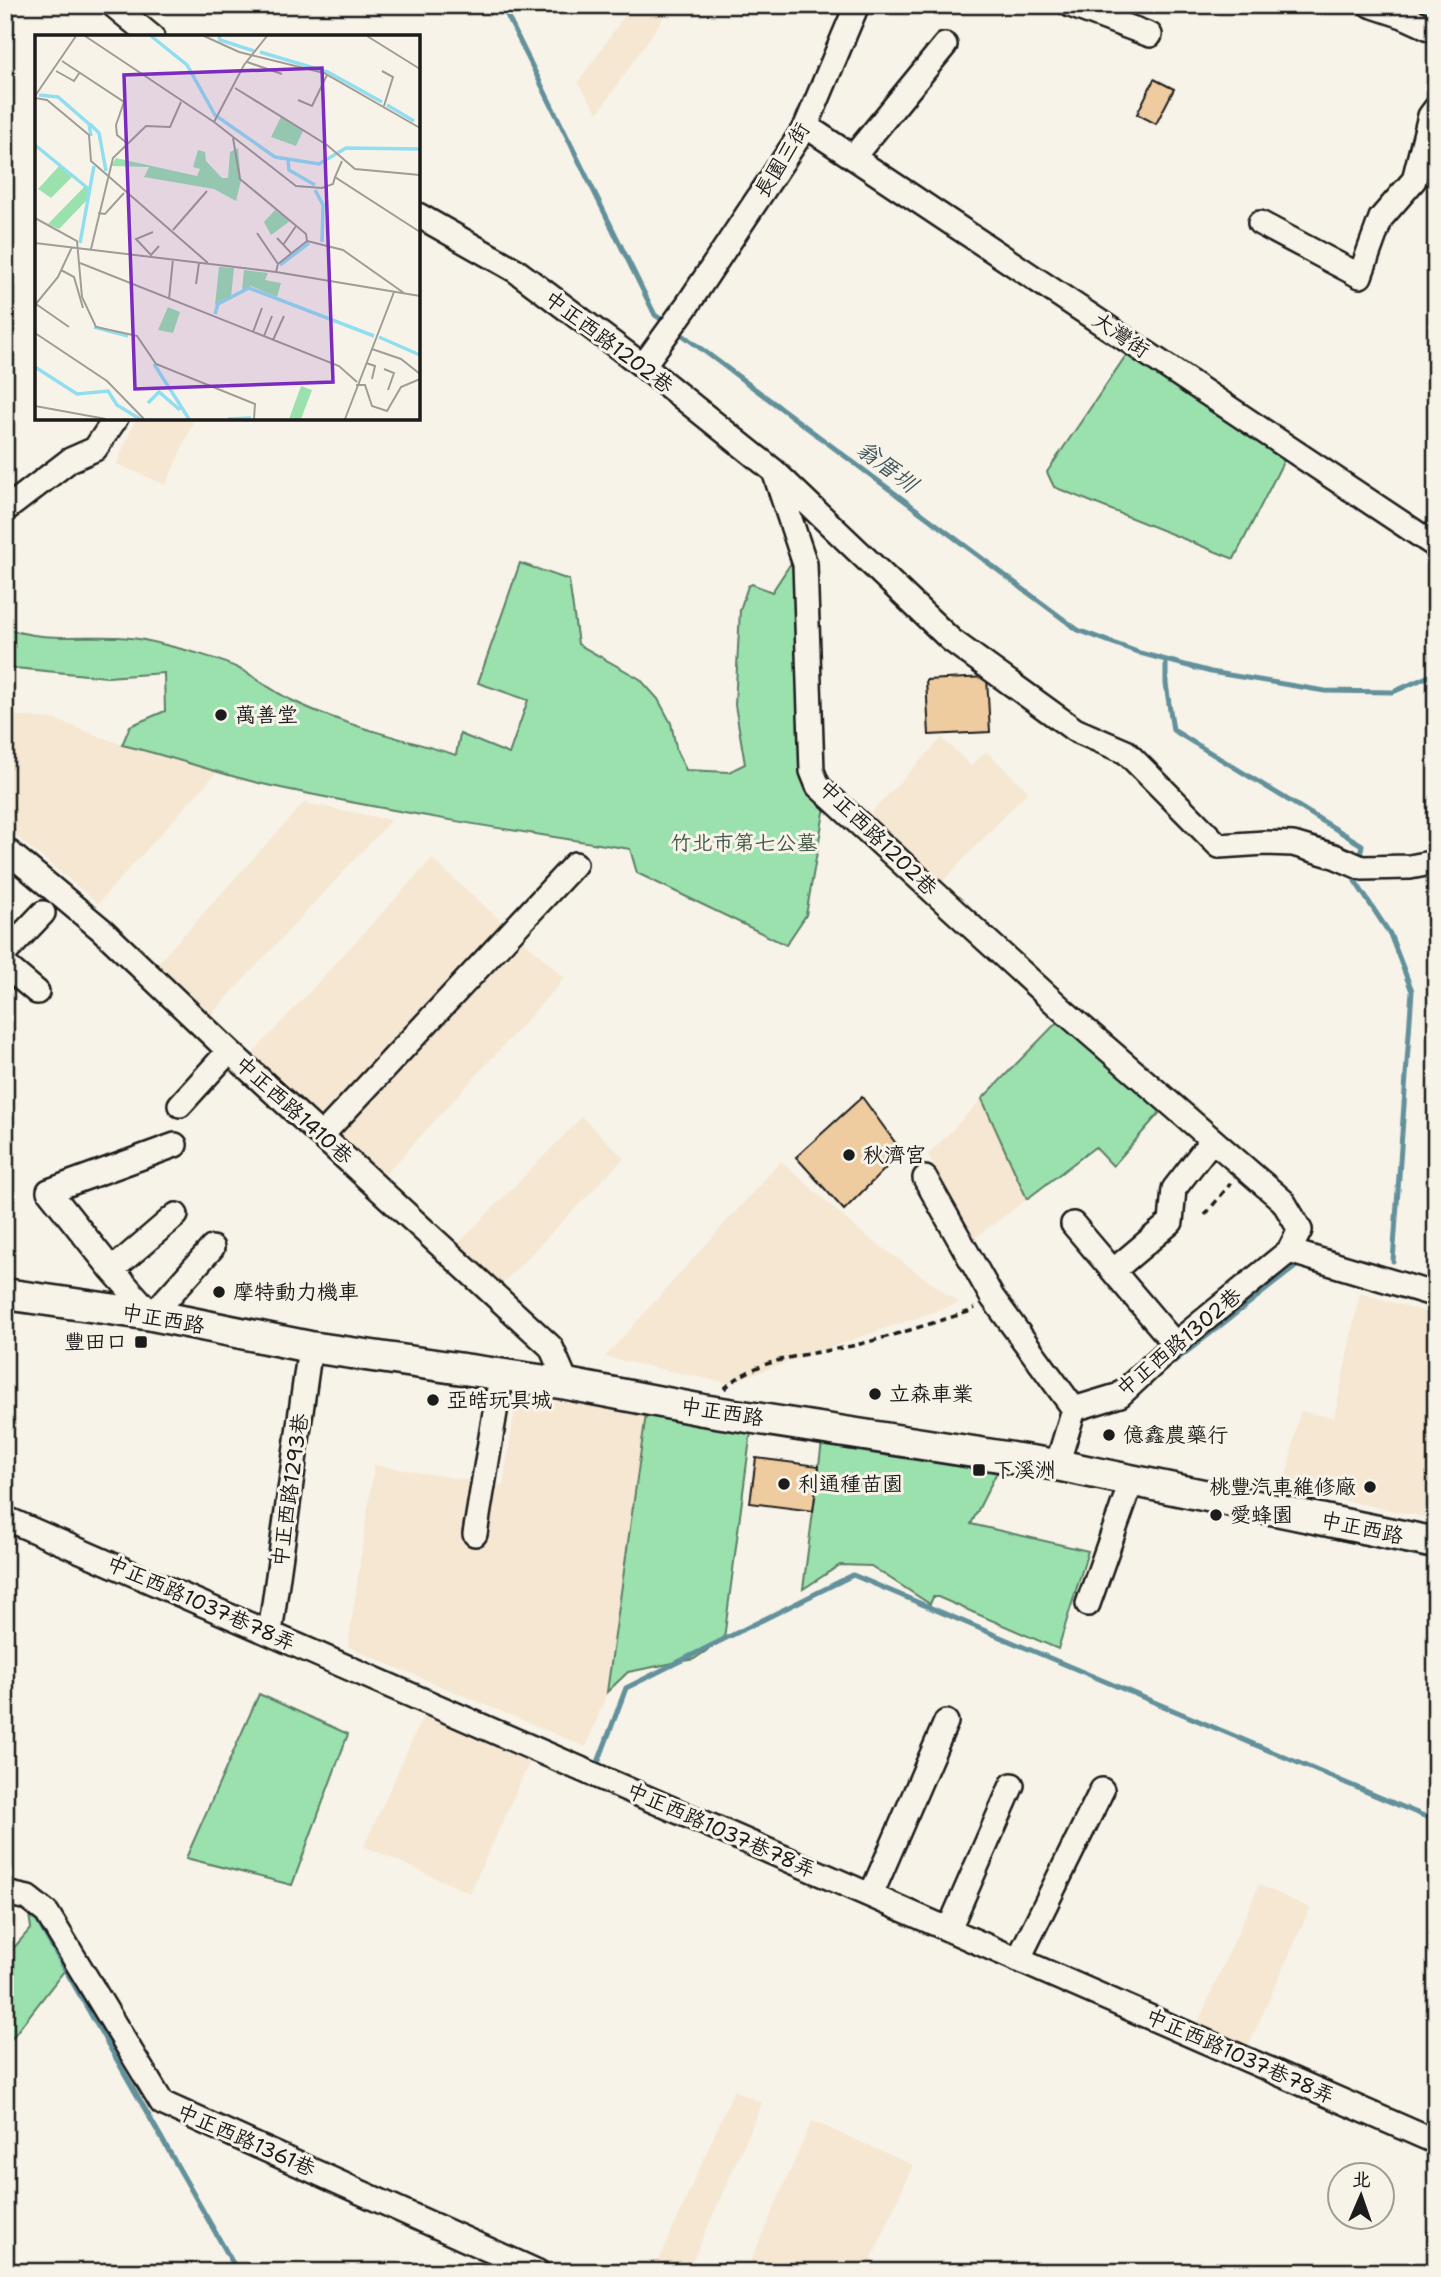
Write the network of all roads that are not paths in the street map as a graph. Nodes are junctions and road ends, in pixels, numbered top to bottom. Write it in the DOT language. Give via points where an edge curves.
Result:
graph roads {
  1 [pos="113,5"];
  2 [pos="857,5"];
  3 [pos="1070,5"];
  4 [pos="1370,5"];
  5 [pos="1436,30"];
  6 [pos="150,35"];
  7 [pos="1150,35"];
  8 [pos="945,45"];
  9 [pos="1436,108"];
  10 [pos="806,126"];
  11 [pos="854,156"];
  12 [pos="420,216"];
  13 [pos="1260,223"];
  14 [pos="643,366"];
  15 [pos="115,420"];
  16 [pos="774,471"];
  17 [pos="9,502"];
  18 [pos="1436,546"];
  19 [pos="5,849"];
  20 [pos="1436,862"];
  21 [pos="575,864"];
  22 [pos="43,913"];
  23 [pos="5,953"];
  24 [pos="5,965"];
  25 [pos="37,992"];
  26 [pos="229,1051"];
  27 [pos="180,1105"];
  28 [pos="322,1135"];
  29 [pos="1212,1140"];
  30 [pos="175,1145"];
  31 [pos="925,1178"];
  32 [pos="176,1215"];
  33 [pos="1073,1224"];
  34 [pos="212,1248"];
  35 [pos="1289,1251"];
  36 [pos="112,1270"];
  37 [pos="1113,1270"];
  38 [pos="5,1294"];
  39 [pos="1436,1295"];
  40 [pos="152,1315"];
  41 [pos="1175,1344"];
  42 [pos="310,1348"];
  43 [pos="500,1376"];
  44 [pos="567,1384"];
  45 [pos="1074,1409"];
  46 [pos="1057,1465"];
  47 [pos="1132,1480"];
  48 [pos="5,1518"];
  49 [pos="475,1534"];
  50 [pos="1436,1543"];
  51 [pos="1088,1604"];
  52 [pos="270,1633"];
  53 [pos="946,1722"];
  54 [pos="1012,1785"];
  55 [pos="1102,1790"];
  56 [pos="5,1893"];
  57 [pos="871,1895"];
  58 [pos="949,1929"];
  59 [pos="1018,1960"];
  60 [pos="1436,2142"];
  61 [pos="538,2272"];
  1 -- 6 [label="street"];
  2 -- 10 [label="street, 長園三街"];
  3 -- 7 [label="street"];
  4 -- 5 [label="street"];
  8 -- 11 [label="street"];
  9 -- 13 [label="street" via="1414,180 1381,218 1360,276"];
  10 -- 11 [label="street, 大灣街"];
  10 -- 14 [label="street, 長園三街"];
  11 -- 18 [label="street, 大灣街"];
  12 -- 14 [label="street, 中正西路1202巷" via="515,270"];
  14 -- 16 [label="street, 中正西路1202巷"];
  15 -- 17 [label="street" via="96,449 70,460"];
  16 -- 20 [label="street" via="951,640 1075,730 1126,752 1219,846 1293,844 1362,868"];
  16 -- 29 [label="street, 中正西路1202巷" via="805,564 812,771 818,786"];
  19 -- 26 [label="street, 中正西路1410巷" via="102,930"];
  21 -- 28 [label="street"];
  22 -- 23 [label="street"];
  24 -- 25 [label="street"];
  26 -- 27 [label="street"];
  26 -- 28 [label="street, 中正西路1410巷"];
  28 -- 44 [label="street, 中正西路1410巷" via="551,1347"];
  29 -- 35 [label="street, 中正西路1202巷" via="1283,1201 1300,1230"];
  29 -- 37 [label="street" via="1174,1189 1171,1222"];
  30 -- 36 [label="street" via="49,1191"];
  31 -- 45 [label="street" via="992,1297"];
  32 -- 36 [label="street"];
  33 -- 37 [label="street"];
  34 -- 40 [label="street"];
  35 -- 39 [label="street"];
  35 -- 41 [label="street, 中正西路1302巷"];
  36 -- 40 [label="street"];
  37 -- 41 [label="street"];
  38 -- 40 [label="main road, 中正西路"];
  40 -- 42 [label="main road, 中正西路"];
  41 -- 45 [label="street, 中正西路1302巷" via="1120,1395"];
  42 -- 43 [label="main road, 中正西路"];
  42 -- 52 [label="street, 中正西路1293巷"];
  43 -- 44 [label="main road, 中正西路"];
  43 -- 49 [label="street"];
  44 -- 46 [label="main road, 中正西路"];
  45 -- 46 [label="street"];
  46 -- 47 [label="main road, 中正西路"];
  47 -- 50 [label="main road, 中正西路"];
  47 -- 51 [label="street"];
  48 -- 52 [label="street, 中正西路1037巷78弄"];
  52 -- 57 [label="street, 中正西路1037巷78弄"];
  53 -- 57 [label="street"];
  54 -- 58 [label="street"];
  55 -- 59 [label="street"];
  56 -- 61 [label="street, 中正西路1361巷" via="28,1898 47,1913 162,2102"];
  57 -- 58 [label="street, 中正西路1037巷78弄"];
  58 -- 59 [label="street, 中正西路1037巷78弄"];
  59 -- 60 [label="street, 中正西路1037巷78弄"];
}
